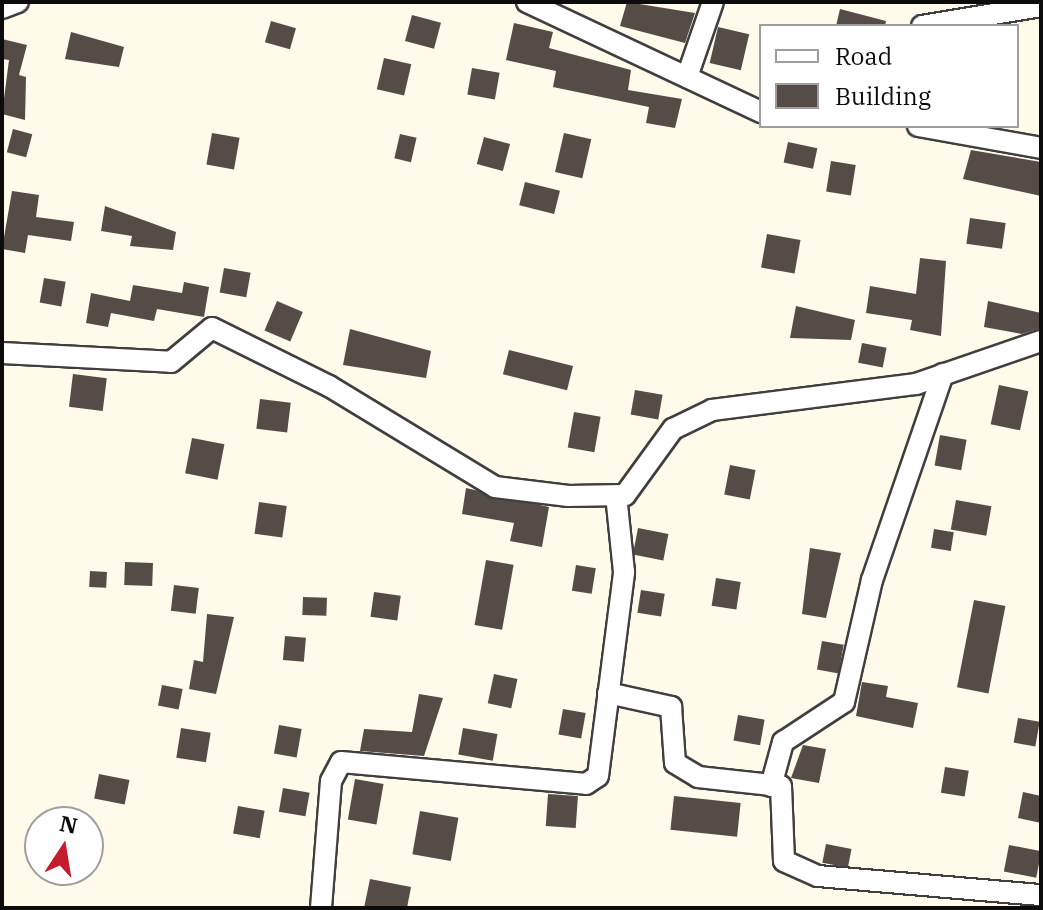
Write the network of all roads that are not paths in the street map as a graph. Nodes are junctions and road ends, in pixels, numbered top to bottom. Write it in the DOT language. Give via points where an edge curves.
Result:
graph roads {
  1 [pos="18,2"];
  2 [pos="527,2"];
  3 [pos="713,2"];
  4 [pos="1041,6"];
  5 [pos="2,8"];
  6 [pos="934,24"];
  7 [pos="687,77"];
  8 [pos="759,111"];
  9 [pos="929,128"];
  10 [pos="1041,148"];
  11 [pos="1041,341"];
  12 [pos="2,353"];
  13 [pos="943,374"];
  14 [pos="616,495"];
  15 [pos="608,693"];
  16 [pos="771,786"];
  17 [pos="1041,895"];
  18 [pos="321,908"];
  1 -- 5 [label="street"];
  2 -- 7 [label="street"];
  3 -- 7 [label="street"];
  4 -- 6 [label="street"];
  7 -- 8 [label="street"];
  9 -- 10 [label="street"];
  11 -- 13 [label="street"];
  12 -- 14 [label="street" via="171,362 212,328 329,386 495,487"];
  13 -- 14 [label="street" via="712,410 673,429 625,495"];
  13 -- 16 [label="street" via="872,580 844,702 783,742"];
  14 -- 15 [label="street" via="624,572"];
  15 -- 16 [label="street" via="671,707 675,763 698,777"];
  15 -- 18 [label="street" via="598,776 586,784 341,762 331,781"];
  16 -- 17 [label="street" via="781,786 784,861 818,876"];
}
